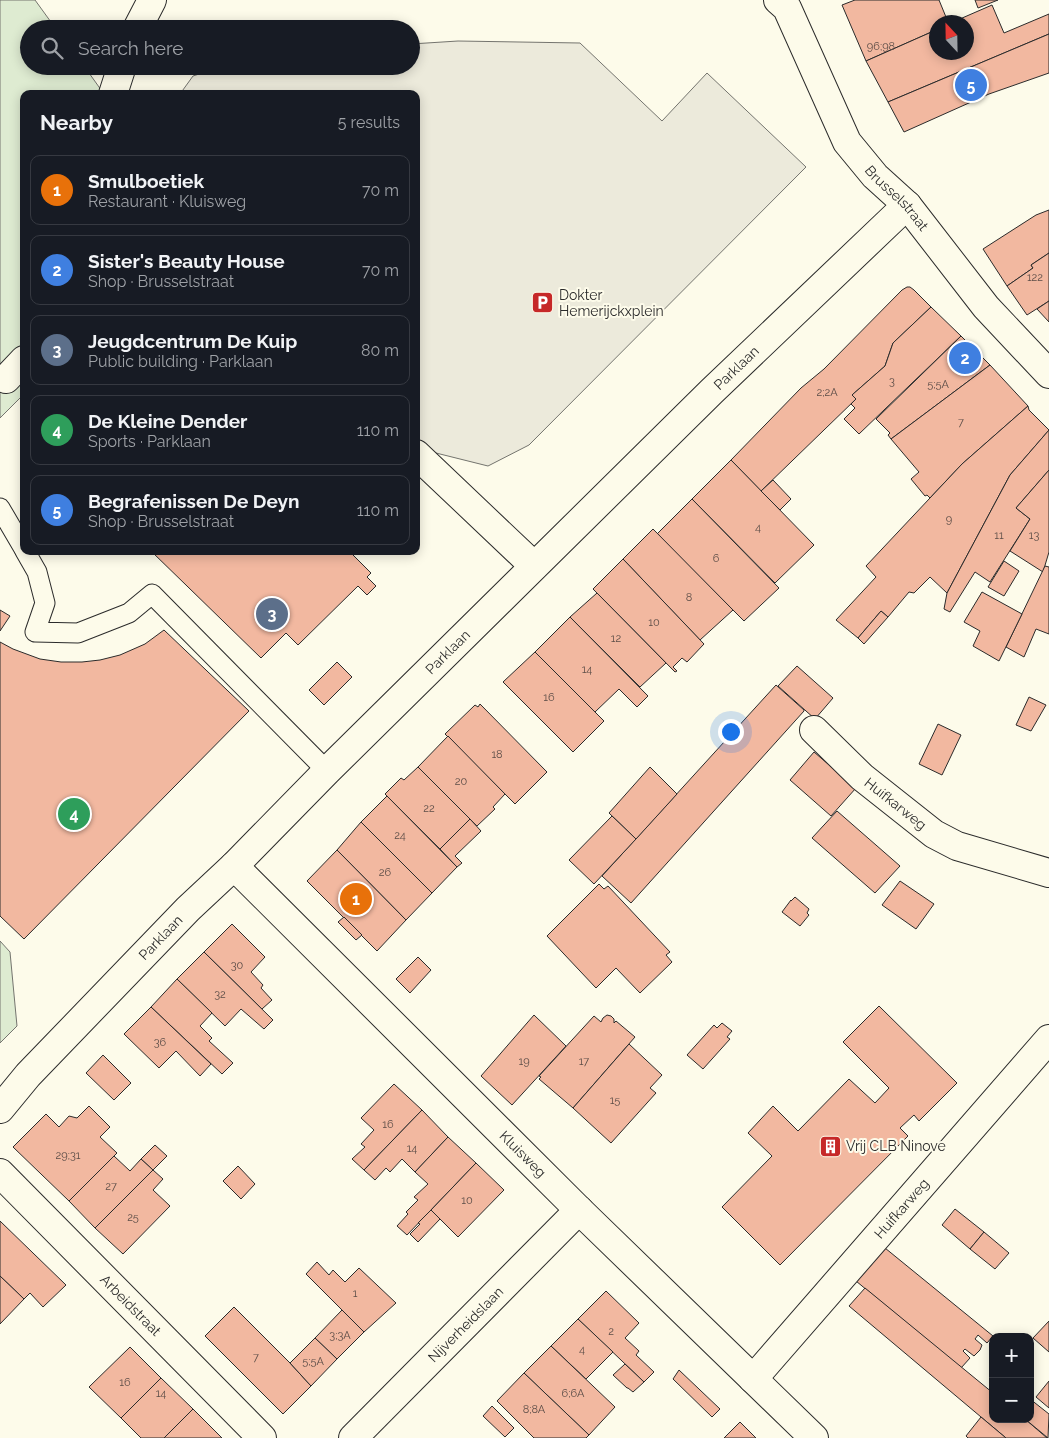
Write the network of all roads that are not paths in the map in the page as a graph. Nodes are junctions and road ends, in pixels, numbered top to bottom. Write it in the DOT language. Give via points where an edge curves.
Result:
graph roads {
  1 [pos="152,0"];
  2 [pos="778,0"];
  3 [pos="142,20"];
  4 [pos="119,75"];
  5 [pos="114,90"];
  6 [pos="907,205"];
  7 [pos="1049,374"];
  8 [pos="420,458"];
  9 [pos="0,508"];
  10 [pos="20,543"];
  11 [pos="27,555"];
  12 [pos="534,566"];
  13 [pos="814,730"];
  14 [pos="328,771"];
  15 [pos="234,866"];
  16 [pos="1049,873"];
  17 [pos="1049,1039"];
  18 [pos="0,1109"];
  19 [pos="0,1173"];
  20 [pos="579,1210"];
  21 [pos="753,1379"];
  22 [pos="262,1438"];
  23 [pos="353,1438"];
  24 [pos="814,1438"];
  1 -- 3 [label="street"];
  2 -- 6 [label="street, Brusselstraat" via="787,8 847,142 875,176"];
  4 -- 5 [label="street"];
  6 -- 7 [label="street, Brusselstraat" via="986,307"];
  6 -- 12 [label="street, Parklaan"];
  8 -- 12 [label="street"];
  9 -- 10 [label="lane"];
  11 -- 14 [label="lane" via="37,572 45,603 35,632 78,633 129,613 152,594"];
  12 -- 14 [label="street, Parklaan"];
  13 -- 16 [label="street, Huifkarweg" via="862,777 934,834 957,846"];
  14 -- 15 [label="street, Parklaan"];
  15 -- 18 [label="street, Parklaan" via="188,909 28,1075"];
  15 -- 20 [label="street, Kluisweg"];
  17 -- 21 [label="street, Huifkarweg"];
  19 -- 22 [label="street, Arbeidstraat"];
  20 -- 21 [label="street, Kluisweg"];
  20 -- 23 [label="street, Nijverheidslaan"];
  21 -- 24 [label="street, Kluisweg"];
}
